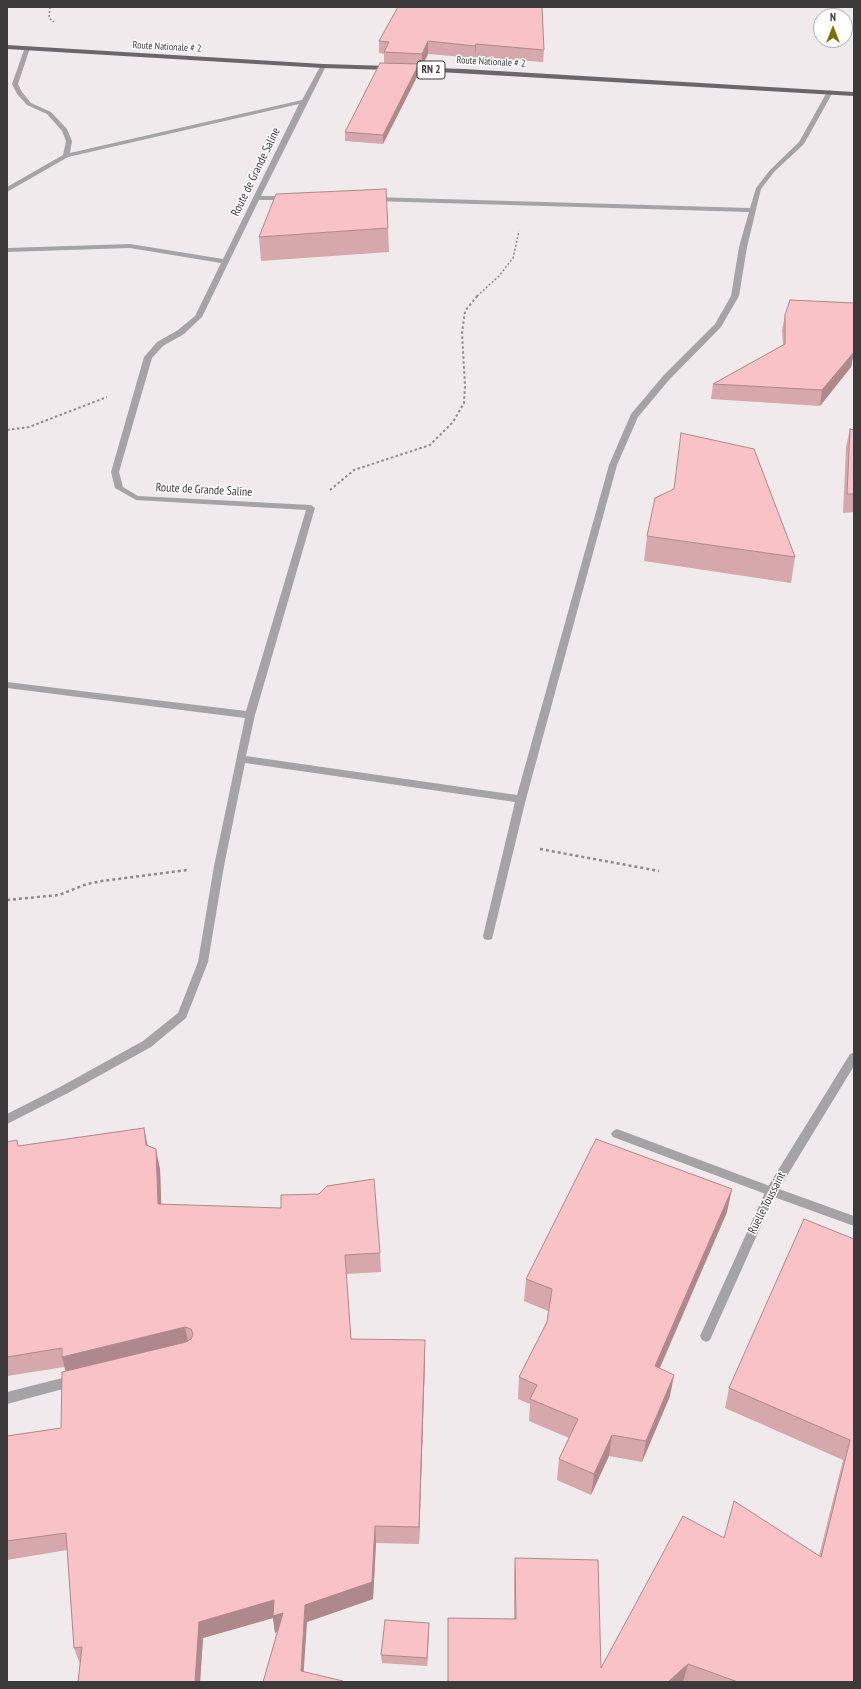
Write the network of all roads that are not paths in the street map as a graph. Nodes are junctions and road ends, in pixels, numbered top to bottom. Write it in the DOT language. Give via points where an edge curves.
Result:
graph roads {
  1 [pos="7,47"];
  2 [pos="27,48"];
  3 [pos="323,66"];
  4 [pos="393,68"];
  5 [pos="401,69"];
  6 [pos="830,92"];
  7 [pos="854,94"];
  8 [pos="304,101"];
  9 [pos="66,156"];
  10 [pos="7,190"];
  11 [pos="257,198"];
  12 [pos="297,198"];
  13 [pos="368,199"];
  14 [pos="751,210"];
  15 [pos="7,250"];
  16 [pos="226,262"];
  17 [pos="7,685"];
  18 [pos="250,715"];
  19 [pos="242,759"];
  20 [pos="521,799"];
  21 [pos="488,936"];
  22 [pos="854,1057"];
  23 [pos="7,1119"];
  24 [pos="617,1134"];
  25 [pos="771,1191"];
  26 [pos="854,1221"];
  27 [pos="706,1336"];
  28 [pos="83,1379"];
  29 [pos="7,1398"];
  1 -- 2 [label="main road, Route Nationale # 2"];
  2 -- 3 [label="main road, Route Nationale # 2"];
  2 -- 9 [label="street" via="16,84 19,93 29,104 49,114 65,130 69,141"];
  3 -- 4 [label="main road, Route Nationale # 2"];
  3 -- 8 [label="street, Route de Grande Saline"];
  5 -- 6 [label="main road, Route Nationale # 2 / RN 2"];
  6 -- 7 [label="main road, Route Nationale # 2 / RN 2"];
  6 -- 14 [label="street" via="802,143 772,171 758,189"];
  8 -- 9 [label="street"];
  8 -- 11 [label="street, Route de Grande Saline"];
  9 -- 10 [label="street"];
  11 -- 12 [label="street"];
  11 -- 16 [label="street, Route de Grande Saline"];
  13 -- 14 [label="street"];
  14 -- 20 [label="street" via="735,296 718,325 666,378 634,416 613,465"];
  15 -- 16 [label="street" via="130,246"];
  16 -- 18 [label="street, Route de Grande Saline" via="198,318 160,344 148,357 114,472 119,488 136,498 311,508"];
  17 -- 18 [label="street"];
  18 -- 19 [label="street"];
  19 -- 20 [label="street"];
  19 -- 23 [label="street" via="218,866 203,962 182,1015 147,1044"];
  20 -- 21 [label="street"];
  22 -- 25 [label="street, Ruelle Toussaint"];
  24 -- 25 [label="street"];
  25 -- 26 [label="street"];
  25 -- 27 [label="street, Ruelle Toussaint"];
  28 -- 29 [label="street"];
}
